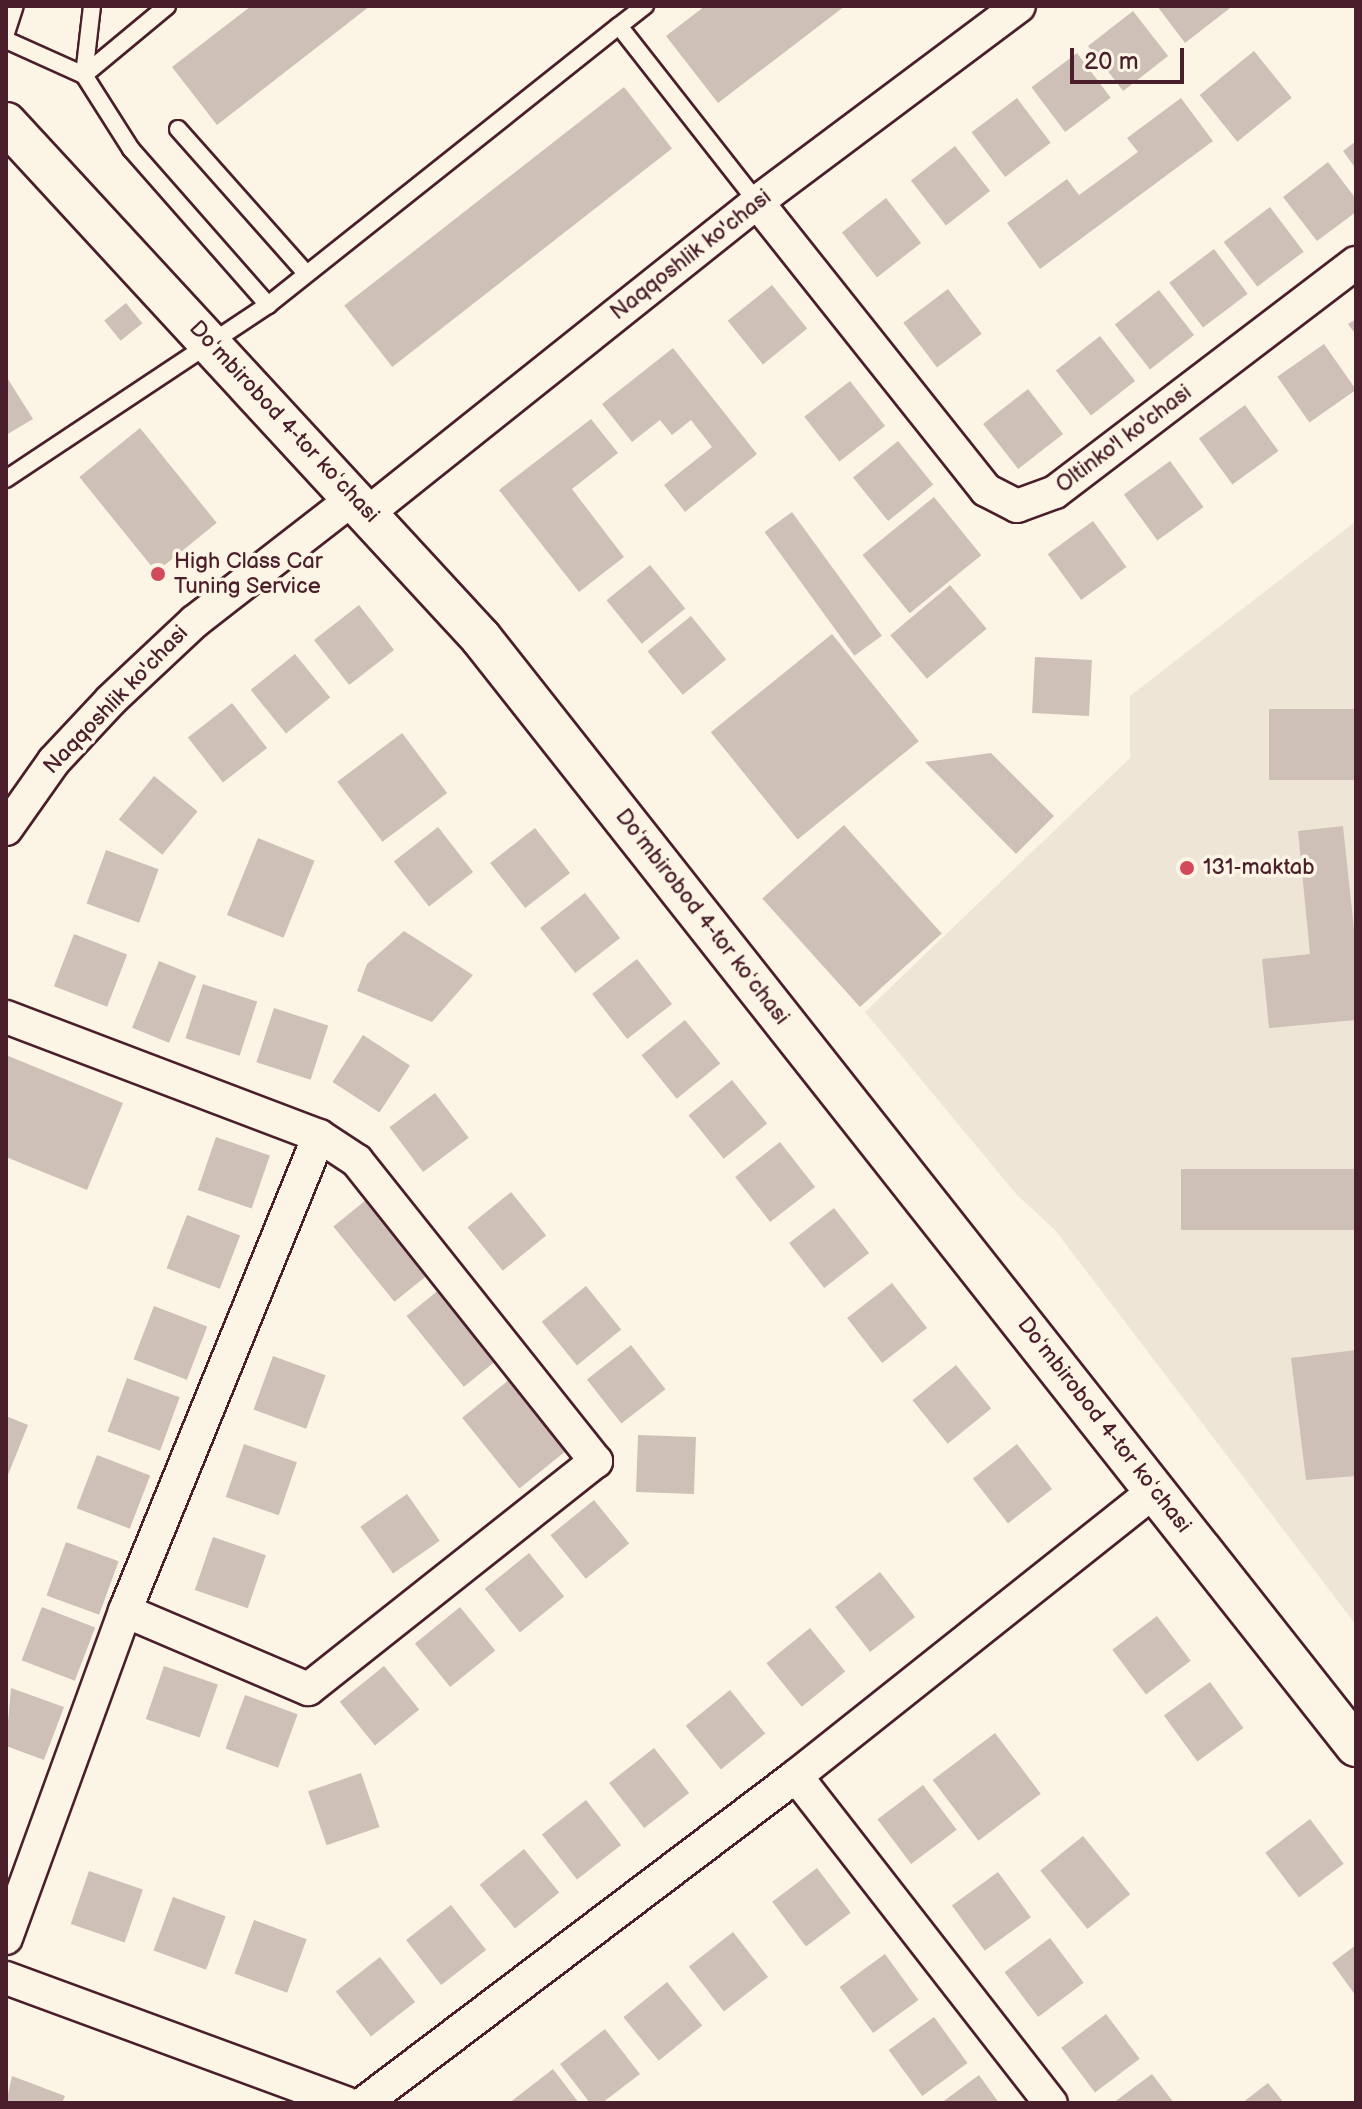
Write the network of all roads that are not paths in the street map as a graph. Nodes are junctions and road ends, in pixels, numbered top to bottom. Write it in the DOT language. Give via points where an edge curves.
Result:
graph roads {
  1 [pos="15,6"];
  2 [pos="92,6"];
  3 [pos="167,6"];
  4 [pos="645,6"];
  5 [pos="1019,6"];
  6 [pos="619,26"];
  7 [pos="6,33"];
  8 [pos="6,40"];
  9 [pos="84,75"];
  10 [pos="8,125"];
  11 [pos="178,129"];
  12 [pos="757,202"];
  13 [pos="1356,263"];
  14 [pos="306,273"];
  15 [pos="268,305"];
  16 [pos="210,346"];
  17 [pos="6,479"];
  18 [pos="362,505"];
  19 [pos="6,829"];
  20 [pos="6,1017"];
  21 [pos="319,1136"];
  22 [pos="1156,1490"];
  23 [pos="125,1611"];
  24 [pos="1356,1746"];
  25 [pos="796,1776"];
  26 [pos="6,1938"];
  27 [pos="6,1978"];
  28 [pos="346,2103"];
  29 [pos="364,2103"];
  30 [pos="1051,2103"];
  1 -- 7 [label="lane"];
  2 -- 9 [label="lane"];
  3 -- 9 [label="lane"];
  4 -- 6 [label="lane"];
  5 -- 12 [label="street, Naqqoshlik ko'chasi"];
  6 -- 12 [label="lane"];
  6 -- 14 [label="lane"];
  8 -- 9 [label="lane"];
  9 -- 15 [label="lane" via="131,149"];
  10 -- 16 [label="street, Doʻmbirobod 4-tor koʻchasi"];
  11 -- 14 [label="lane"];
  12 -- 13 [label="street, Oltinko'l ko'chasi" via="986,490 1017,506 1055,492"];
  12 -- 18 [label="street, Naqqoshlik ko'chasi"];
  14 -- 15 [label="lane"];
  15 -- 16 [label="lane"];
  16 -- 17 [label="lane"];
  16 -- 18 [label="street, Doʻmbirobod 4-tor koʻchasi"];
  18 -- 19 [label="street, Naqqoshlik ko'chasi" via="194,622 54,761"];
  18 -- 22 [label="street, Doʻmbirobod 4-tor koʻchasi" via="481,638"];
  20 -- 21 [label="street"];
  21 -- 23 [label="street"];
  21 -- 23 [label="street" via="357,1161 596,1461 308,1689"];
  22 -- 24 [label="street, Doʻmbirobod 4-tor koʻchasi"];
  22 -- 25 [label="street"];
  23 -- 26 [label="street"];
  25 -- 29 [label="street"];
  25 -- 30 [label="street"];
  27 -- 28 [label="street"];
}
